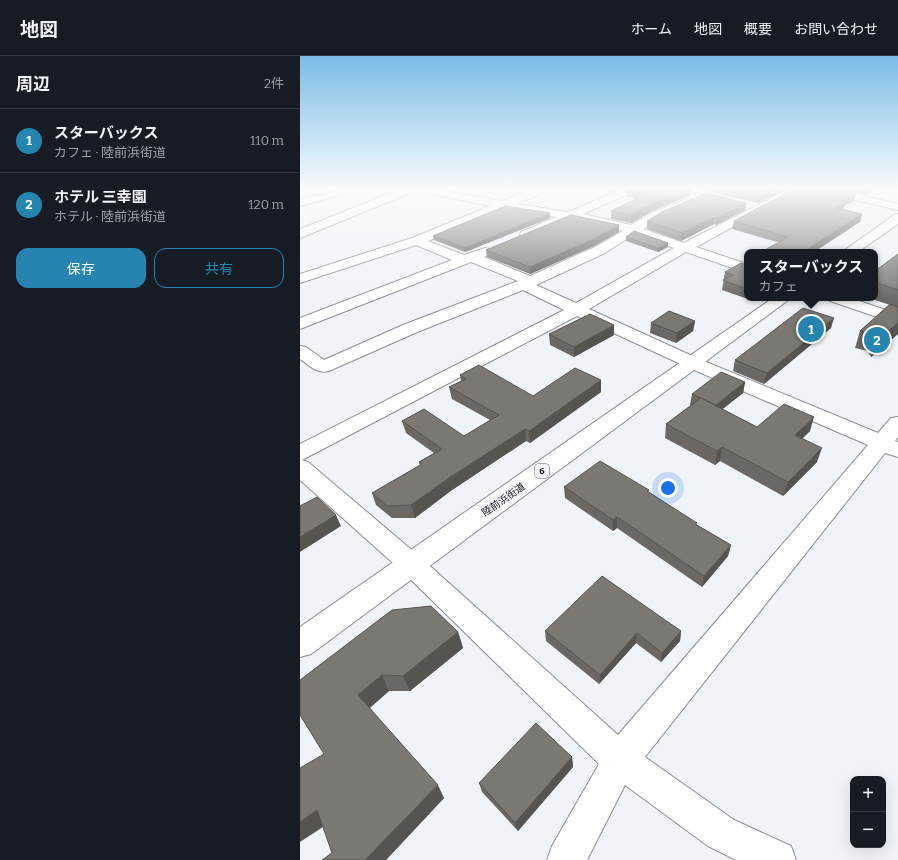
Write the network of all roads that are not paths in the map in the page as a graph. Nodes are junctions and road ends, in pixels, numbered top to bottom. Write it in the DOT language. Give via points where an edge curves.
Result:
graph roads {
  1 [pos="319,227"];
  2 [pos="451,227"];
  3 [pos="544,227"];
  4 [pos="620,227"];
  5 [pos="635,227"];
  6 [pos="720,227"];
  7 [pos="886,227"];
  8 [pos="631,229"];
  9 [pos="300,234"];
  10 [pos="417,240"];
  11 [pos="514,240"];
  12 [pos="500,246"];
  13 [pos="684,248"];
  14 [pos="853,249"];
  15 [pos="468,259"];
  16 [pos="744,268"];
  17 [pos="300,279"];
  18 [pos="530,281"];
  19 [pos="779,301"];
  20 [pos="844,301"];
  21 [pos="576,310"];
  22 [pos="898,319"];
  23 [pos="300,324"];
  24 [pos="300,351"];
  25 [pos="694,363"];
  26 [pos="893,439"];
  27 [pos="300,453"];
  28 [pos="300,466"];
  29 [pos="411,564"];
  30 [pos="300,644"];
  31 [pos="620,760"];
  32 [pos="566,860"];
  33 [pos="777,860"];
  1 -- 9 [label="main road"];
  2 -- 10 [label="main road"];
  3 -- 11 [label="main road"];
  4 -- 8 [label="main road"];
  5 -- 8 [label="main road"];
  6 -- 13 [label="main road"];
  7 -- 14 [label="main road"];
  8 -- 13 [label="main road"];
  8 -- 18 [label="main road" via="600,250"];
  10 -- 15 [label="main road"];
  10 -- 17 [label="main road"];
  12 -- 15 [label="main road"];
  13 -- 16 [label="main road"];
  13 -- 21 [label="main road"];
  15 -- 18 [label="main road"];
  15 -- 23 [label="main road"];
  18 -- 21 [label="main road" via="528,287"];
  18 -- 24 [label="main road" via="409,329 323,367"];
  19 -- 25 [label="main road, 陸前浜街道 / 6"];
  20 -- 22 [label="main road"];
  21 -- 25 [label="main road"];
  21 -- 27 [label="main road"];
  25 -- 26 [label="main road"];
  25 -- 29 [label="main road, 陸前浜街道 / 6"];
  26 -- 31 [label="main road"];
  28 -- 29 [label="main road"];
  29 -- 30 [label="main road, 陸前浜街道 / 6"];
  29 -- 31 [label="main road"];
  31 -- 32 [label="main road"];
  31 -- 33 [label="main road" via="721,833"];
}
